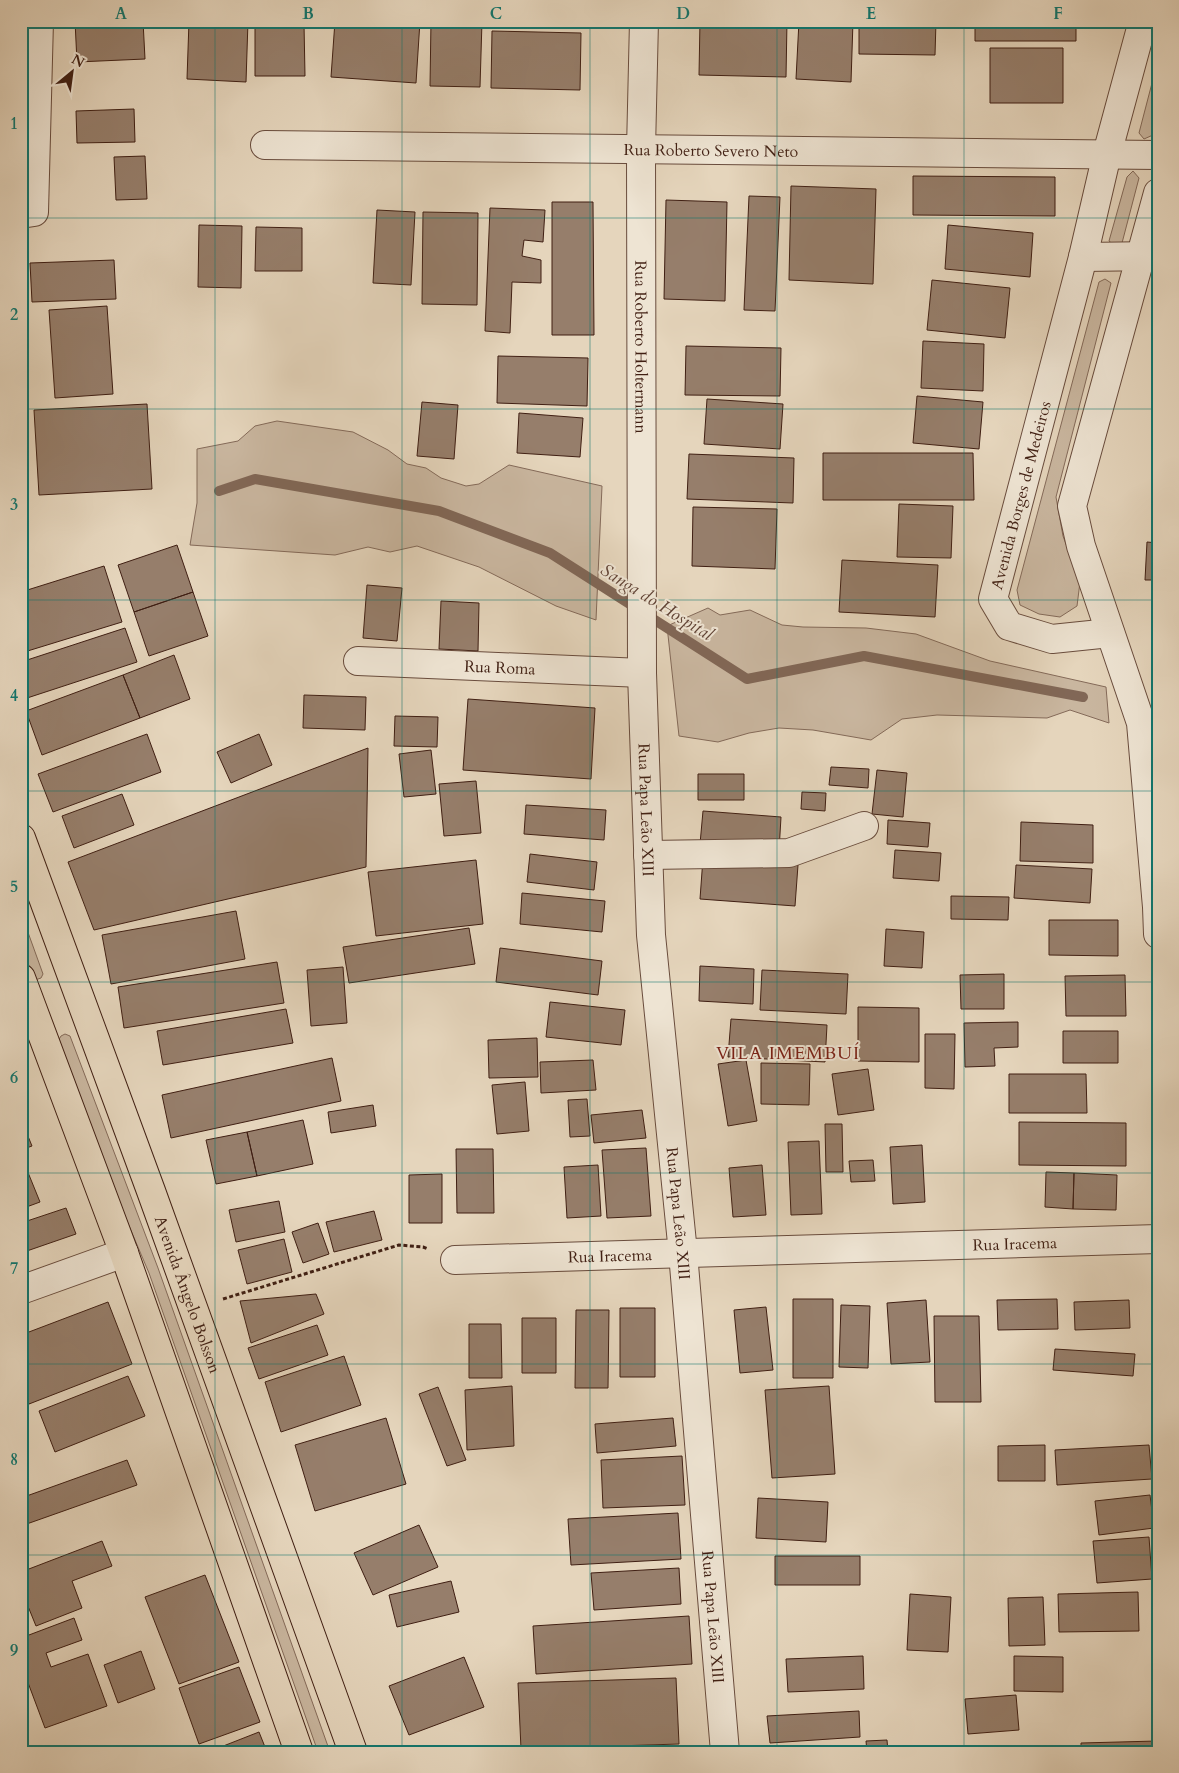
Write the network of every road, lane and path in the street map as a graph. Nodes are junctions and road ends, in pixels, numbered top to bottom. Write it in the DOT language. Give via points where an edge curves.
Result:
graph roads {
  1 [pos="38,21"];
  2 [pos="644,21"];
  3 [pos="1143,21"];
  4 [pos="265,145"];
  5 [pos="641,149"];
  6 [pos="1107,154"];
  7 [pos="1158,155"];
  8 [pos="1158,194"];
  9 [pos="21,214"];
  10 [pos="1149,256"];
  11 [pos="1083,257"];
  12 [pos="1110,633"];
  13 [pos="358,661"];
  14 [pos="642,673"];
  15 [pos="864,826"];
  16 [pos="21,838"];
  17 [pos="648,855"];
  18 [pos="1158,934"];
  19 [pos="21,978"];
  20 [pos="1158,1239"];
  21 [pos="682,1253"];
  22 [pos="124,1254"];
  23 [pos="454,1260"];
  24 [pos="21,1290"];
  25 [pos="194,1309"];
  26 [pos="299,1752"];
  27 [pos="353,1752"];
  28 [pos="725,1752"];
  1 -- 9 [label="street" via="34,212"];
  2 -- 5 [label="street, Rua Roberto Holtermann"];
  3 -- 6 [label="street, Avenida Borges de Medeiros"];
  4 -- 5 [label="street, Rua Roberto Severo Neto"];
  5 -- 6 [label="street, Rua Roberto Severo Neto"];
  5 -- 14 [label="street, Rua Roberto Holtermann"];
  6 -- 7 [label="street, Rua Roberto Severo Neto"];
  6 -- 11 [label="street, Avenida Borges de Medeiros"];
  8 -- 10 [label="street"];
  10 -- 11 [label="street"];
  10 -- 12 [label="street" via="1072,506 1081,546"];
  11 -- 12 [label="street, Avenida Borges de Medeiros" via="993,599 1009,626 1052,640"];
  12 -- 18 [label="street" via="1141,723"];
  13 -- 14 [label="street, Rua Roma"];
  14 -- 17 [label="street, Rua Papa Leão XIII"];
  15 -- 17 [label="street" via="789,853"];
  16 -- 25 [label="main road, Avenida Ângelo Bolsson"];
  17 -- 21 [label="street, Rua Papa Leão XIII" via="651,935"];
  19 -- 22 [label="main road"];
  20 -- 21 [label="street, Rua Iracema"];
  21 -- 23 [label="street, Rua Iracema"];
  21 -- 28 [label="street, Rua Papa Leão XIII"];
  22 -- 24 [label="street"];
  22 -- 26 [label="main road"];
  23 -- 25 [label="path" via="423,1247 399,1245"];
  25 -- 27 [label="main road, Avenida Ângelo Bolsson"];
}
